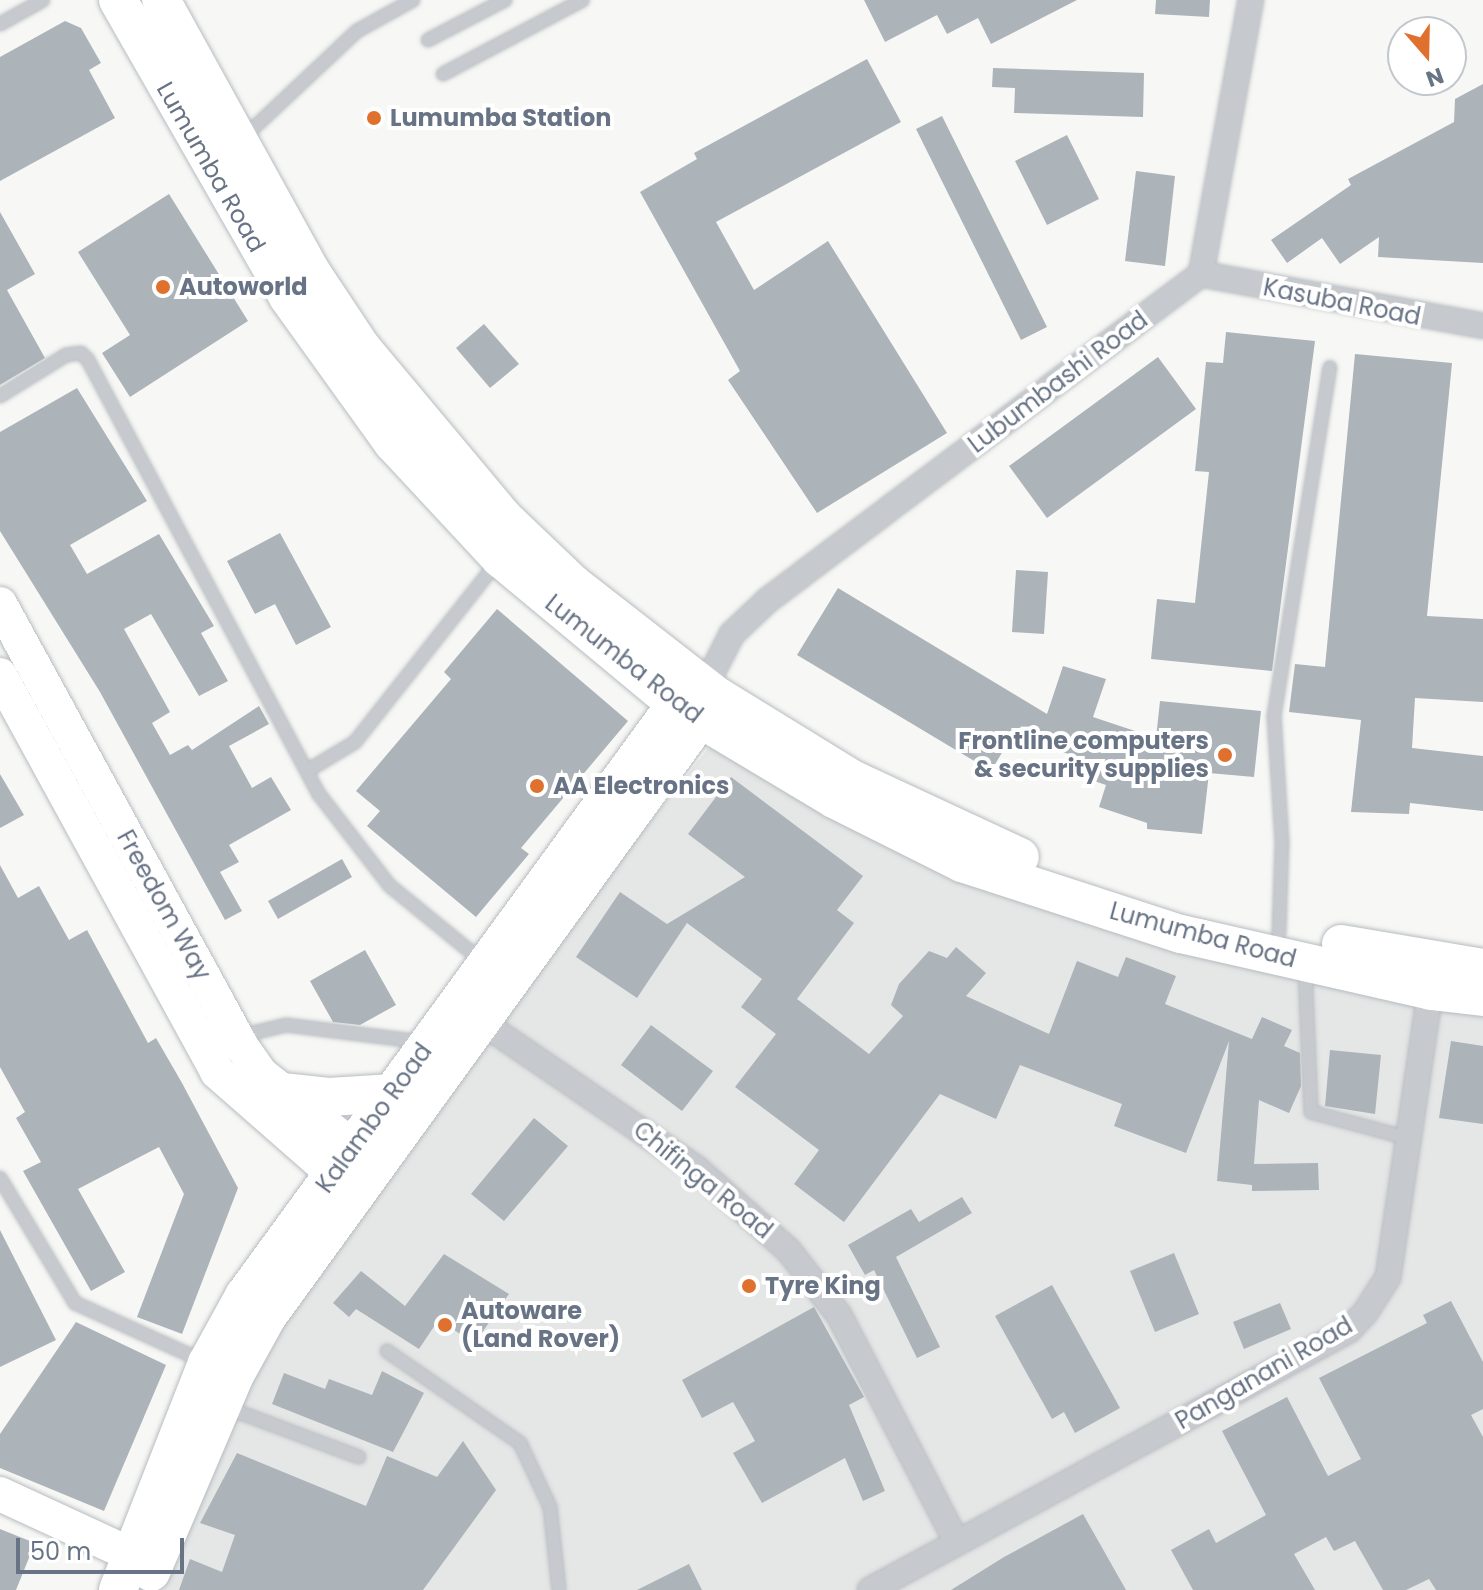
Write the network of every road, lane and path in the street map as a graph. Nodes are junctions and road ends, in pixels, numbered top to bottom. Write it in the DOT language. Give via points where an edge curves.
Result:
graph roads {
  1 [pos="43,0"];
  2 [pos="118,0"];
  3 [pos="161,0"];
  4 [pos="413,0"];
  5 [pos="505,0"];
  6 [pos="583,0"];
  7 [pos="1251,0"];
  8 [pos="0,24"];
  9 [pos="428,40"];
  10 [pos="443,74"];
  11 [pos="238,141"];
  12 [pos="205,162"];
  13 [pos="1201,274"];
  14 [pos="1483,326"];
  15 [pos="1330,367"];
  16 [pos="0,396"];
  17 [pos="500,558"];
  18 [pos="0,604"];
  19 [pos="0,675"];
  20 [pos="700,695"];
  21 [pos="307,771"];
  22 [pos="1279,932"];
  23 [pos="1305,962"];
  24 [pos="487,965"];
  25 [pos="1483,968"];
  26 [pos="1432,977"];
  27 [pos="1483,997"];
  28 [pos="470,1013"];
  29 [pos="236,1037"];
  30 [pos="429,1043"];
  31 [pos="282,1092"];
  32 [pos="393,1093"];
  33 [pos="1411,1139"];
  34 [pos="355,1171"];
  35 [pos="0,1178"];
  36 [pos="387,1351"];
  37 [pos="221,1381"];
  38 [pos="359,1457"];
  39 [pos="0,1494"];
  40 [pos="956,1541"];
  41 [pos="143,1570"];
  42 [pos="118,1590"];
  43 [pos="559,1590"];
  44 [pos="870,1590"];
  1 -- 8 [label="lane"];
  2 -- 12 [label="main road, Lumumba Road"];
  3 -- 11 [label="main road, Lumumba Road"];
  4 -- 11 [label="lane" via="357,31"];
  5 -- 9 [label="lane"];
  6 -- 10 [label="lane"];
  7 -- 13 [label="street"];
  11 -- 12 [label="lane"];
  11 -- 20 [label="main road, Lumumba Road" via="312,273 418,421 573,584"];
  12 -- 17 [label="main road, Lumumba Road" via="334,365 403,454"];
  13 -- 14 [label="street, Kasuba Road"];
  13 -- 20 [label="street, Lubumbashi Road" via="768,600 732,634"];
  15 -- 22 [label="lane" via="1274,716 1282,842"];
  16 -- 21 [label="lane" via="66,355 81,353 88,360"];
  17 -- 20 [label="main road, Lumumba Road"];
  17 -- 21 [label="lane" via="355,742"];
  18 -- 29 [label="main road, Freedom Way"];
  19 -- 34 [label="main road, Freedom Way" via="217,1072"];
  20 -- 22 [label="main road, Lumumba Road" via="979,841 1174,908"];
  20 -- 23 [label="main road, Lumumba Road" via="834,799 962,863 1181,934"];
  20 -- 24 [label="main road, Kalambo Road"];
  20 -- 28 [label="main road, Kalambo Road"];
  21 -- 24 [label="lane" via="340,825 390,886"];
  22 -- 26 [label="main road, Lumumba Road"];
  23 -- 26 [label="main road, Lumumba Road"];
  23 -- 33 [label="lane" via="1311,1112"];
  24 -- 28 [label="main road, Kalambo Road"];
  25 -- 26 [label="main road, Lumumba Road"];
  26 -- 27 [label="main road, Lumumba Road"];
  26 -- 33 [label="street, Panganani Road"];
  28 -- 30 [label="main road, Kalambo Road"];
  28 -- 34 [label="main road, Kalambo Road"];
  28 -- 40 [label="street, Chifinga Road" via="697,1169 789,1251 839,1315"];
  29 -- 30 [label="lane" via="286,1025"];
  29 -- 31 [label="main road, Freedom Way"];
  30 -- 32 [label="main road, Kalambo Road"];
  31 -- 32 [label="main road" via="329,1097"];
  31 -- 34 [label="main road, Freedom Way"];
  32 -- 34 [label="main road, Kalambo Road"];
  33 -- 40 [label="street, Panganani Road" via="1388,1277 1349,1330"];
  34 -- 37 [label="main road, Kalambo Road" via="267,1317"];
  35 -- 37 [label="lane" via="75,1303"];
  36 -- 43 [label="lane" via="520,1443 550,1507"];
  37 -- 38 [label="lane"];
  37 -- 41 [label="main road, Kalambo Road"];
  39 -- 41 [label="main road"];
  40 -- 44 [label="street, Panganani Road"];
  41 -- 42 [label="main road, Kalambo Road"];
}
